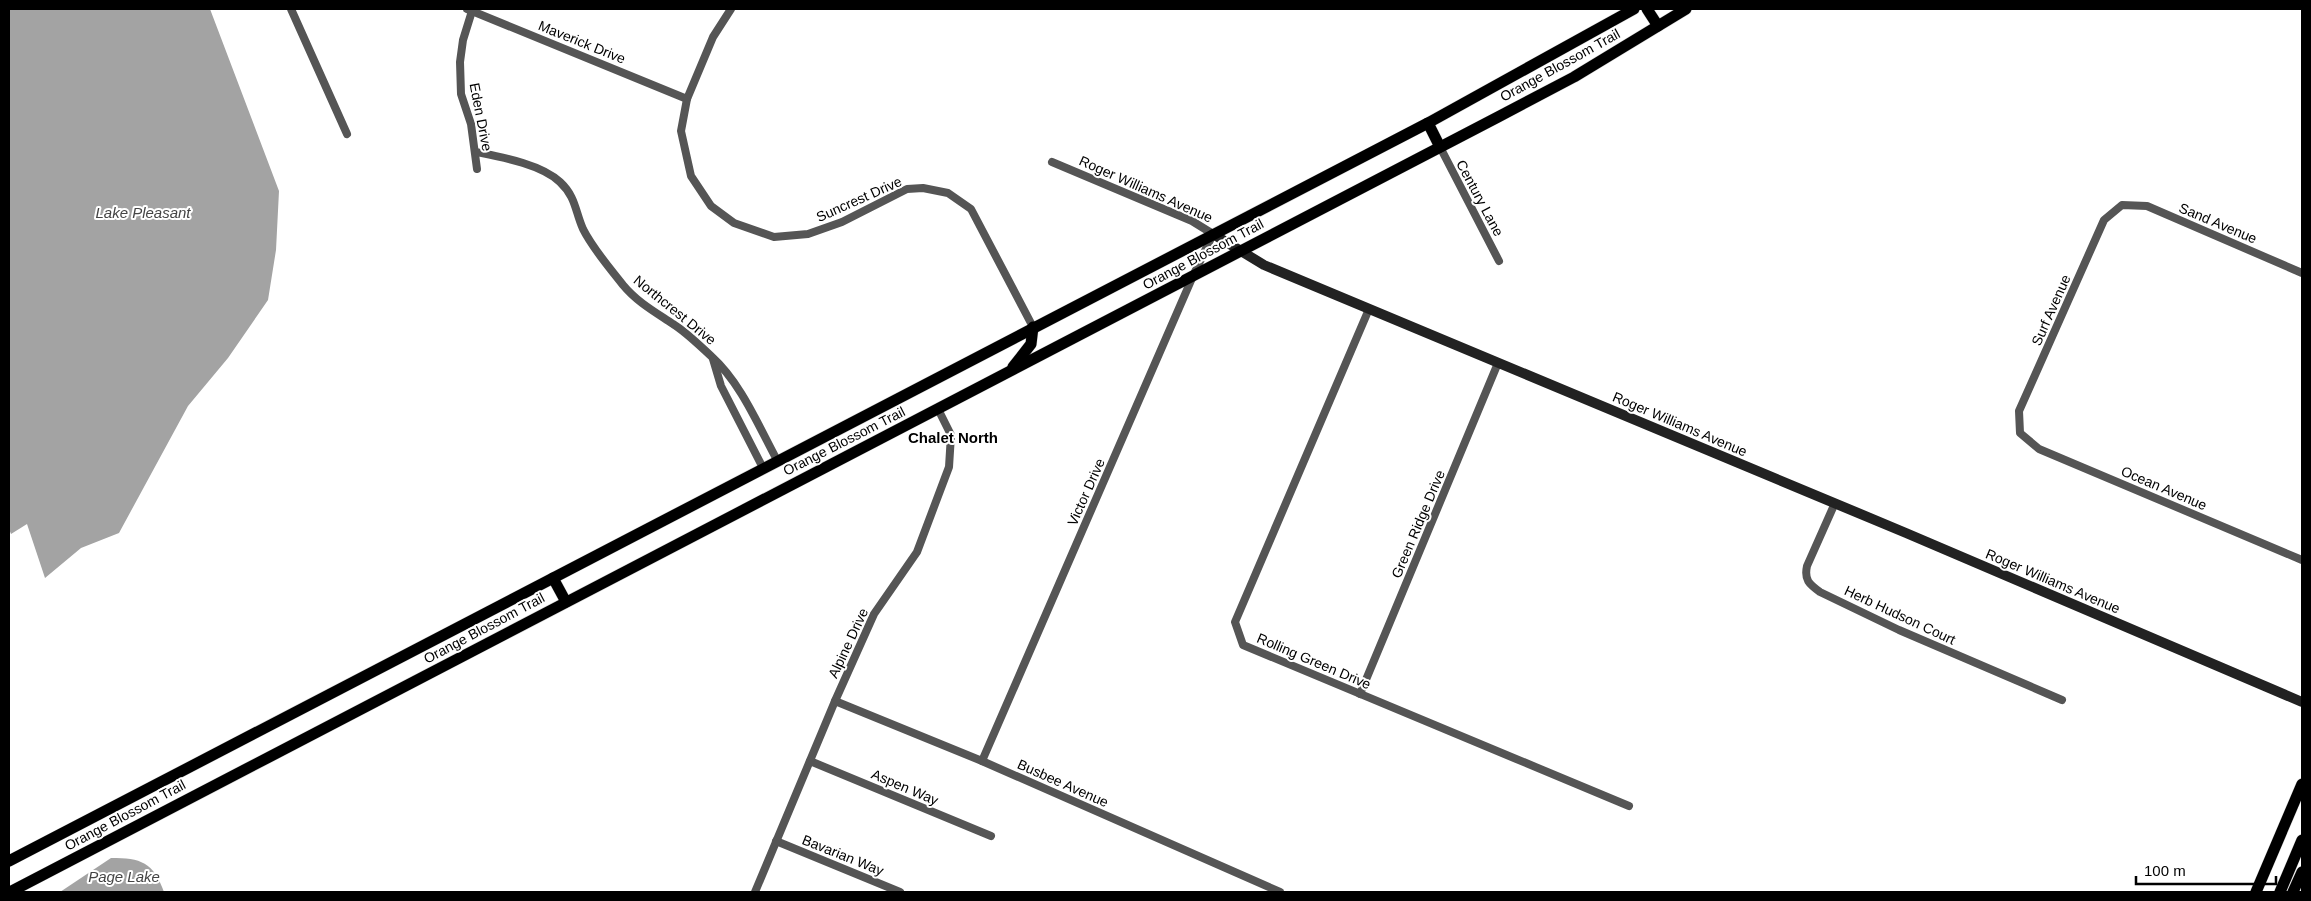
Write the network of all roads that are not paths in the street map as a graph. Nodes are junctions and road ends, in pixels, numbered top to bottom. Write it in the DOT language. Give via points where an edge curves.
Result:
graph roads {
  1 [pos="291,9"];
  2 [pos="732,9"];
  3 [pos="1634,9"];
  4 [pos="1647,9"];
  5 [pos="1686,9"];
  6 [pos="469,10"];
  7 [pos="1658,26"];
  8 [pos="687,99"];
  9 [pos="1428,123"];
  10 [pos="347,134"];
  11 [pos="1440,147"];
  12 [pos="476,152"];
  13 [pos="1052,162"];
  14 [pos="477,169"];
  15 [pos="2122,205"];
  16 [pos="1213,234"];
  17 [pos="1241,251"];
  18 [pos="1499,261"];
  19 [pos="2302,273"];
  20 [pos="1193,276"];
  21 [pos="1369,309"];
  22 [pos="1033,327"];
  23 [pos="712,357"];
  24 [pos="1498,363"];
  25 [pos="1009,372"];
  26 [pos="938,409"];
  27 [pos="2020,433"];
  28 [pos="777,460"];
  29 [pos="763,468"];
  30 [pos="1835,503"];
  31 [pos="2302,560"];
  32 [pos="553,578"];
  33 [pos="566,602"];
  34 [pos="1360,694"];
  35 [pos="2062,700"];
  36 [pos="835,701"];
  37 [pos="2302,702"];
  38 [pos="810,761"];
  39 [pos="982,762"];
  40 [pos="2302,784"];
  41 [pos="1629,806"];
  42 [pos="991,836"];
  43 [pos="2302,840"];
  44 [pos="776,841"];
  45 [pos="9,861"];
  46 [pos="2302,872"];
  47 [pos="10,892"];
  48 [pos="755,892"];
  49 [pos="900,892"];
  50 [pos="1280,892"];
  51 [pos="2256,892"];
  52 [pos="2280,892"];
  53 [pos="2294,892"];
  1 -- 10 [label="street"];
  2 -- 8 [label="street, Suncrest Drive" via="713,37"];
  3 -- 9 [label="main road, Orange Blossom Trail"];
  4 -- 7 [label="main road"];
  5 -- 7 [label="main road, Orange Blossom Trail"];
  6 -- 8 [label="street, Maverick Drive"];
  6 -- 12 [label="street, Eden Drive" via="462,48 461,94"];
  7 -- 11 [label="main road, Orange Blossom Trail" via="1574,77"];
  8 -- 22 [label="street, Suncrest Drive" via="682,130 692,176 711,206 734,223 774,237 808,234 842,222 907,189 940,190 971,210"];
  9 -- 11 [label="main road"];
  9 -- 16 [label="main road, Orange Blossom Trail"];
  11 -- 17 [label="main road, Orange Blossom Trail"];
  11 -- 18 [label="street, Century Lane"];
  12 -- 14 [label="street, Eden Drive"];
  12 -- 23 [label="street, Northcrest Drive" via="508,158 560,181 573,197 583,228 624,287"];
  13 -- 16 [label="street, Roger Williams Avenue" via="1192,221"];
  15 -- 19 [label="street, Sand Avenue" via="2147,206"];
  15 -- 27 [label="street, Surf Avenue" via="2104,220 2019,411"];
  16 -- 17 [label="street, Roger Williams Avenue"];
  16 -- 20 [label="street, Victor Drive"];
  16 -- 22 [label="main road, Orange Blossom Trail"];
  17 -- 20 [label="main road, Orange Blossom Trail"];
  17 -- 21 [label="street, Roger Williams Avenue"];
  20 -- 25 [label="main road, Orange Blossom Trail"];
  20 -- 39 [label="street, Victor Drive"];
  21 -- 24 [label="street, Roger Williams Avenue"];
  21 -- 34 [label="street, Rolling Green Drive" via="1235,622 1243,645"];
  22 -- 25 [label="main road" via="1031,344"];
  22 -- 28 [label="main road, Orange Blossom Trail"];
  23 -- 28 [label="street, Northcrest Drive" via="733,380"];
  23 -- 29 [label="street, Northcrest Drive" via="720,386"];
  24 -- 30 [label="street, Roger Williams Avenue"];
  24 -- 34 [label="street, Green Ridge Drive"];
  25 -- 26 [label="main road, Orange Blossom Trail"];
  26 -- 33 [label="main road, Orange Blossom Trail"];
  26 -- 36 [label="street, Alpine Drive" via="950,435 949,467 917,552 874,614"];
  27 -- 31 [label="street, Ocean Avenue" via="2039,449"];
  28 -- 29 [label="main road, Orange Blossom Trail"];
  29 -- 32 [label="main road, Orange Blossom Trail"];
  30 -- 35 [label="street, Herb Hudson Court" via="1807,566 1805,575 1809,584 1899,630"];
  30 -- 37 [label="street, Roger Williams Avenue"];
  32 -- 33 [label="main road"];
  32 -- 45 [label="main road, Orange Blossom Trail"];
  33 -- 47 [label="main road, Orange Blossom Trail"];
  34 -- 41 [label="street, Rolling Green Drive"];
  36 -- 38 [label="street, Alpine Drive"];
  36 -- 39 [label="street, Busbee Avenue"];
  38 -- 42 [label="street, Aspen Way"];
  38 -- 44 [label="street, Alpine Drive"];
  39 -- 50 [label="street, Busbee Avenue"];
  40 -- 51 [label="main road"];
  43 -- 52 [label="main road"];
  44 -- 48 [label="street, Alpine Drive"];
  44 -- 49 [label="street, Bavarian Way"];
  46 -- 53 [label="main road"];
}
